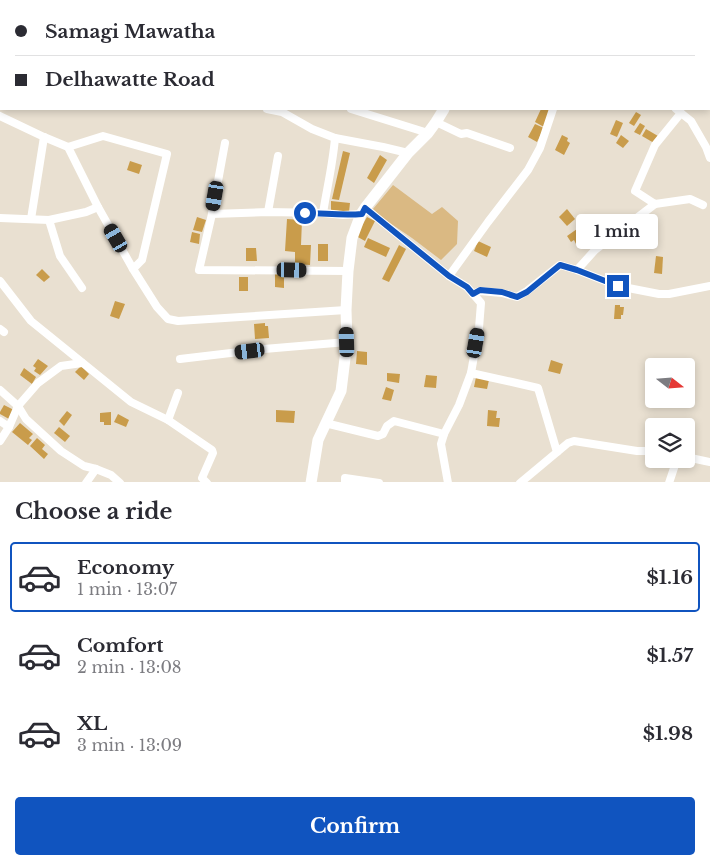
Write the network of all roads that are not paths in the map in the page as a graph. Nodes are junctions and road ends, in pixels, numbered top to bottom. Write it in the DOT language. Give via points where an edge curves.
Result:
graph roads {
  1 [pos="272,110"];
  2 [pos="354,110"];
  3 [pos="443,110"];
  4 [pos="553,110"];
  5 [pos="679,111"];
  6 [pos="0,116"];
  7 [pos="436,122"];
  8 [pos="428,133"];
  9 [pos="44,137"];
  10 [pos="335,138"];
  11 [pos="225,143"];
  12 [pos="68,147"];
  13 [pos="510,148"];
  14 [pos="408,153"];
  15 [pos="278,156"];
  16 [pos="710,158"];
  17 [pos="655,204"];
  18 [pos="703,205"];
  19 [pos="98,207"];
  20 [pos="363,211"];
  21 [pos="268,212"];
  22 [pos="323,213"];
  23 [pos="212,214"];
  24 [pos="0,218"];
  25 [pos="31,219"];
  26 [pos="49,220"];
  27 [pos="134,269"];
  28 [pos="577,270"];
  29 [pos="348,271"];
  30 [pos="449,276"];
  31 [pos="0,281"];
  32 [pos="710,286"];
  33 [pos="82,288"];
  34 [pos="473,294"];
  35 [pos="346,310"];
  36 [pos="347,342"];
  37 [pos="180,359"];
  38 [pos="82,363"];
  39 [pos="471,373"];
  40 [pos="0,390"];
  41 [pos="178,393"];
  42 [pos="18,406"];
  43 [pos="168,420"];
  44 [pos="0,421"];
  45 [pos="325,424"];
  46 [pos="9,427"];
  47 [pos="444,434"];
  48 [pos="0,441"];
  49 [pos="645,451"];
  50 [pos="557,452"];
  51 [pos="695,459"];
  52 [pos="710,462"];
  53 [pos="674,468"];
  54 [pos="96,469"];
  55 [pos="86,482"];
  56 [pos="120,482"];
  57 [pos="207,482"];
  58 [pos="311,482"];
  59 [pos="345,482"];
  60 [pos="379,482"];
  61 [pos="448,482"];
  62 [pos="520,482"];
  63 [pos="669,482"];
  1 -- 10 [label="street"];
  2 -- 8 [label="street"];
  3 -- 7 [label="main road"];
  4 -- 30 [label="street" via="540,148 528,170"];
  5 -- 16 [label="street" via="691,121"];
  5 -- 17 [label="street" via="655,145 635,191"];
  6 -- 9 [label="street"];
  7 -- 8 [label="main road"];
  7 -- 13 [label="street" via="460,134 467,133"];
  8 -- 14 [label="main road"];
  9 -- 12 [label="street"];
  9 -- 25 [label="street"];
  10 -- 14 [label="street"];
  10 -- 22 [label="street"];
  11 -- 23 [label="street"];
  12 -- 19 [label="street"];
  12 -- 27 [label="street" via="103,136 167,154 142,260"];
  14 -- 20 [label="main road"];
  15 -- 21 [label="street"];
  17 -- 18 [label="street" via="690,199"];
  17 -- 28 [label="street" via="595,250"];
  19 -- 26 [label="street"];
  19 -- 27 [label="street"];
  20 -- 22 [label="street" via="343,216"];
  20 -- 29 [label="main road" via="352,238"];
  20 -- 30 [label="street"];
  21 -- 22 [label="street"];
  21 -- 23 [label="street"];
  23 -- 29 [label="street" via="199,270"];
  24 -- 25 [label="street"];
  25 -- 26 [label="street"];
  26 -- 33 [label="street" via="60,256"];
  27 -- 35 [label="street" via="168,319 178,321"];
  28 -- 32 [label="street" via="618,286 659,294"];
  28 -- 34 [label="street" via="560,265 517,297 480,290"];
  29 -- 35 [label="main road"];
  30 -- 34 [label="street"];
  31 -- 38 [label="street" via="31,321"];
  34 -- 39 [label="street" via="481,303"];
  35 -- 36 [label="main road"];
  36 -- 37 [label="street"];
  36 -- 45 [label="main road" via="340,391"];
  38 -- 42 [label="street" via="61,366 38,383"];
  38 -- 43 [label="street" via="131,402"];
  39 -- 47 [label="street"];
  39 -- 50 [label="street" via="538,388"];
  40 -- 42 [label="street"];
  41 -- 43 [label="street"];
  42 -- 46 [label="street"];
  42 -- 54 [label="street" via="26,419 62,451 84,466"];
  43 -- 57 [label="street" via="212,450 202,478"];
  44 -- 46 [label="street"];
  45 -- 47 [label="street" via="378,436 394,421"];
  45 -- 58 [label="main road" via="318,440"];
  46 -- 48 [label="street"];
  47 -- 61 [label="street" via="441,444"];
  49 -- 50 [label="street" via="574,441"];
  50 -- 62 [label="street"];
  51 -- 52 [label="street"];
  53 -- 63 [label="street"];
  54 -- 55 [label="street"];
  54 -- 56 [label="street"];
  59 -- 60 [label="street" via="345,478"];
}
